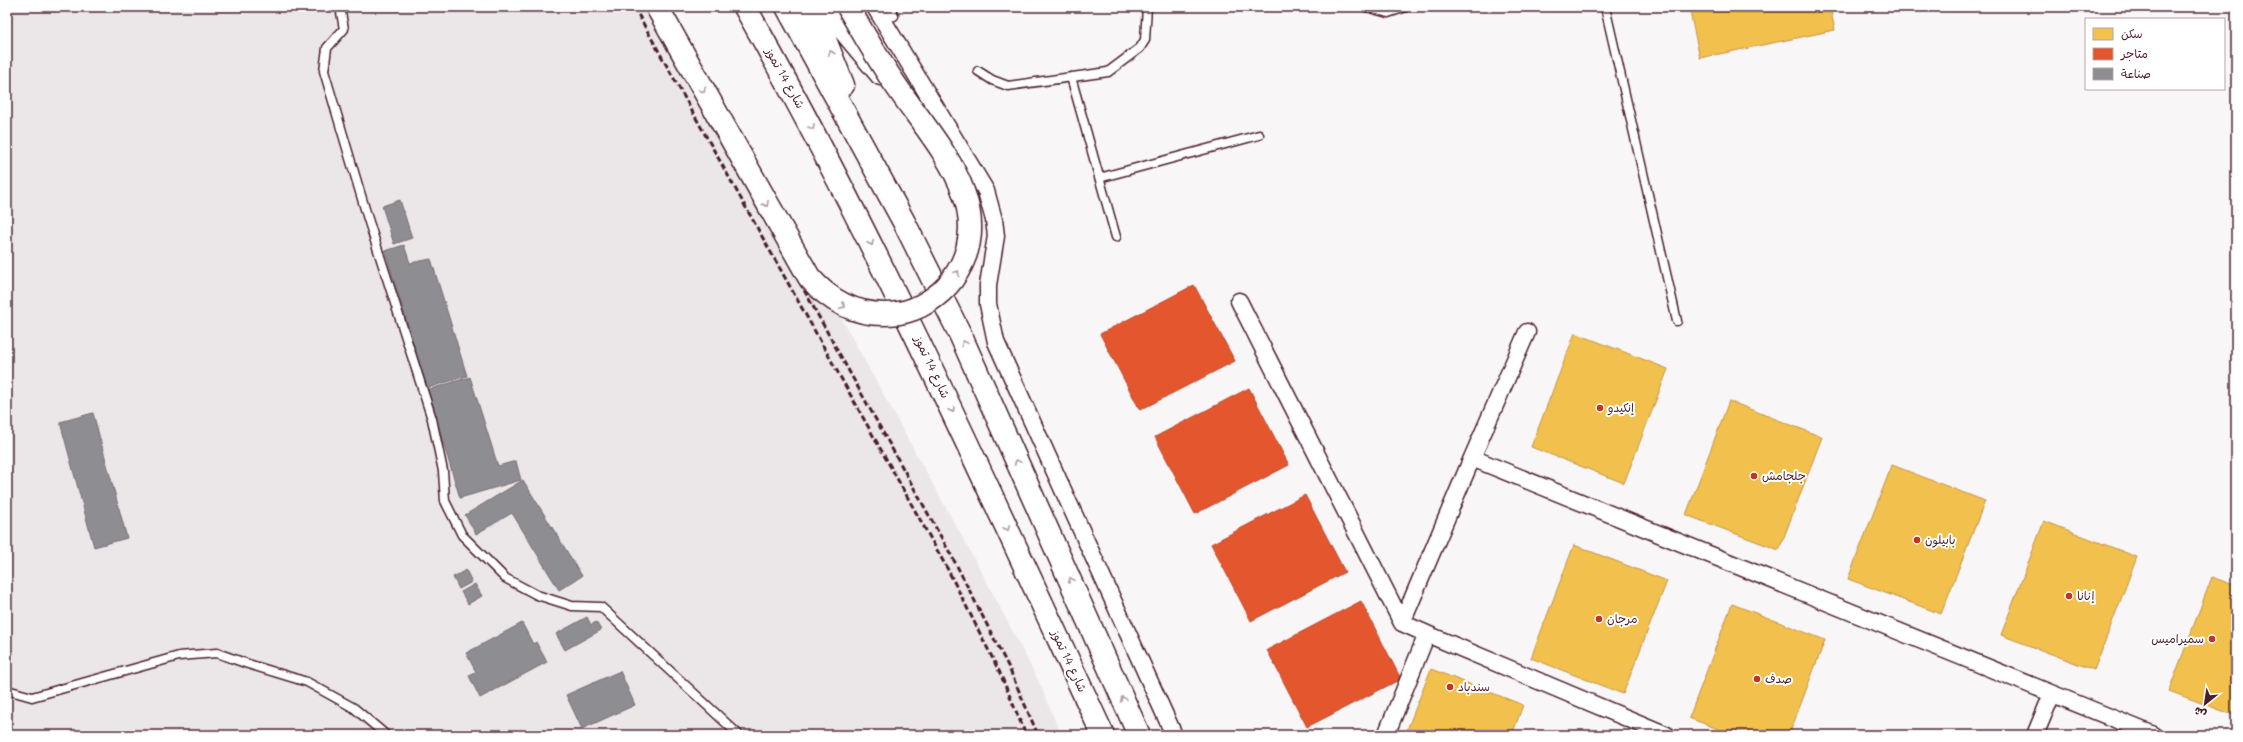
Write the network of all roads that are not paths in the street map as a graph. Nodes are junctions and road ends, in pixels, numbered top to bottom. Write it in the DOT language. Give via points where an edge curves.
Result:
graph roads {
  1 [pos="340,7"];
  2 [pos="657,7"];
  3 [pos="665,7"];
  4 [pos="739,7"];
  5 [pos="745,7"];
  6 [pos="787,7"];
  7 [pos="808,7"];
  8 [pos="830,7"];
  9 [pos="848,7"];
  10 [pos="875,7"];
  11 [pos="890,7"];
  12 [pos="1147,7"];
  13 [pos="1366,7"];
  14 [pos="1406,7"];
  15 [pos="1605,7"];
  16 [pos="894,16"];
  17 [pos="765,42"];
  18 [pos="690,66"];
  19 [pos="978,71"];
  20 [pos="1070,77"];
  21 [pos="1259,135"];
  22 [pos="932,137"];
  23 [pos="1099,178"];
  24 [pos="882,180"];
  25 [pos="1116,237"];
  26 [pos="1239,301"];
  27 [pos="1677,321"];
  28 [pos="1528,332"];
  29 [pos="1472,458"];
  30 [pos="1402,624"];
  31 [pos="1427,634"];
  32 [pos="7,690"];
  33 [pos="2052,694"];
  34 [pos="386,735"];
  35 [pos="739,735"];
  36 [pos="1103,735"];
  37 [pos="1139,735"];
  38 [pos="1174,735"];
  39 [pos="1386,735"];
  40 [pos="1667,735"];
  41 [pos="2034,735"];
  42 [pos="2154,735"];
  1 -- 35 [label="lane" via="344,29 327,48 324,71 432,419 443,471 445,500 462,535 505,578 537,595 572,606 600,607"];
  2 -- 18 [label="main road, bridge"];
  3 -- 18 [label="main road, bridge"];
  4 -- 17 [label="main road"];
  5 -- 17 [label="main road, شارع 14 تموز"];
  6 -- 24 [label="main road"];
  24 -- 7 [label="main road, one-way" via="857,128 822,32"];
  8 -- 22 [label="main road, bridge" via="845,32"];
  9 -- 22 [label="main road, bridge" via="884,68"];
  10 -- 38 [label="street" via="986,191 995,228 995,251 988,285 988,304 996,342"];
  11 -- 16 [label="lane"];
  12 -- 20 [label="lane" via="1145,40 1140,48 1108,72"];
  13 -- 14 [label="lane" via="1388,13"];
  15 -- 27 [label="lane"];
  17 -- 36 [label="main road, شارع 14 تموز, one-way" via="819,140 925,352"];
  18 -- 22 [label="main road, one-way, bridge" via="809,277 820,291 834,302 867,314 885,315 914,308 935,297 948,286 966,255 970,238 968,203"];
  19 -- 20 [label="lane" via="1008,86"];
  20 -- 23 [label="lane"];
  21 -- 23 [label="lane"];
  23 -- 25 [label="lane"];
  37 -- 24 [label="main road, one-way" via="960,334"];
  26 -- 30 [label="street"];
  28 -- 29 [label="street"];
  29 -- 30 [label="street"];
  29 -- 33 [label="street"];
  30 -- 31 [label="street"];
  31 -- 39 [label="street"];
  31 -- 40 [label="street"];
  32 -- 34 [label="lane" via="32,697 178,656 217,653 307,682 354,708"];
  33 -- 41 [label="street"];
  33 -- 42 [label="street"];
}
